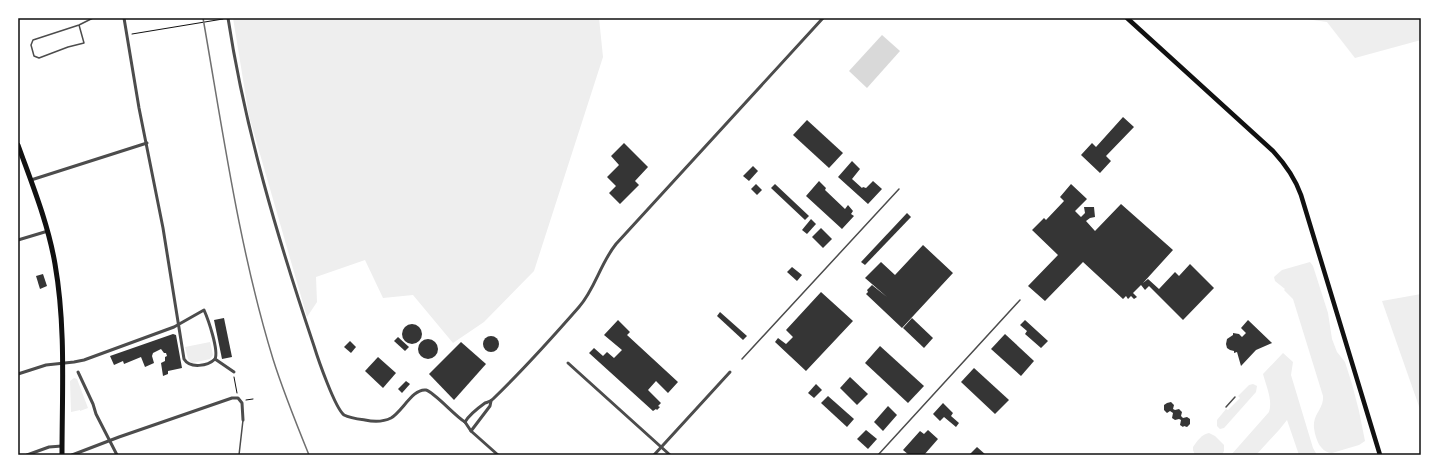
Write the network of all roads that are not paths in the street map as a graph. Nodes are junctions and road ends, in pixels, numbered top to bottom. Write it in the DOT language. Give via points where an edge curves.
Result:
graph roads {
  1 [pos="93,18"];
  2 [pos="124,18"];
  3 [pos="228,18"];
  4 [pos="823,18"];
  5 [pos="1127,18"];
  6 [pos="79,26"];
  7 [pos="147,143"];
  8 [pos="18,145"];
  9 [pos="31,180"];
  10 [pos="899,189"];
  11 [pos="48,231"];
  12 [pos="18,240"];
  13 [pos="1020,300"];
  14 [pos="179,324"];
  15 [pos="215,359"];
  16 [pos="742,360"];
  17 [pos="62,363"];
  18 [pos="568,363"];
  19 [pos="78,372"];
  20 [pos="234,372"];
  21 [pos="730,372"];
  22 [pos="18,374"];
  23 [pos="1235,397"];
  24 [pos="491,401"];
  25 [pos="1226,407"];
  26 [pos="243,420"];
  27 [pos="466,422"];
  28 [pos="471,430"];
  29 [pos="109,441"];
  30 [pos="62,446"];
  31 [pos="661,447"];
  32 [pos="27,455"];
  33 [pos="62,455"];
  34 [pos="72,455"];
  35 [pos="117,455"];
  36 [pos="239,455"];
  37 [pos="498,455"];
  38 [pos="654,455"];
  39 [pos="670,455"];
  40 [pos="878,455"];
  41 [pos="1380,455"];
  1 -- 6 [label="lane"];
  2 -- 7 [label="street"];
  3 -- 27 [label="street" via="256,149 289,274 324,374 340,410 352,418 383,421 394,416 417,392 426,390"];
  4 -- 24 [label="street" via="616,244 583,302"];
  5 -- 41 [label="main road" via="1273,151 1293,177 1303,201"];
  6 -- 6 [label="lane" via="33,40 31,45 34,56 39,58 84,43"];
  7 -- 9 [label="street"];
  7 -- 14 [label="street"];
  8 -- 9 [label="main road"];
  9 -- 11 [label="main road"];
  10 -- 16 [label="lane"];
  11 -- 12 [label="street"];
  11 -- 17 [label="main road" via="60,298"];
  13 -- 40 [label="lane"];
  14 -- 15 [label="street" via="186,363 193,366"];
  14 -- 15 [label="street" via="204,310 214,343"];
  14 -- 17 [label="street" via="84,360"];
  15 -- 20 [label="street"];
  17 -- 22 [label="street"];
  17 -- 30 [label="main road"];
  18 -- 31 [label="street"];
  19 -- 29 [label="street"];
  21 -- 31 [label="street"];
  23 -- 25 [label="lane"];
  24 -- 27 [label="street" via="468,416"];
  24 -- 28 [label="street" via="490,406"];
  26 -- 29 [label="street" via="240,400 232,398"];
  26 -- 36 [label="lane"];
  27 -- 28 [label="street"];
  28 -- 37 [label="street"];
  29 -- 34 [label="street"];
  29 -- 35 [label="street"];
  30 -- 32 [label="street" via="50,446"];
  30 -- 33 [label="main road"];
  31 -- 38 [label="street"];
  31 -- 39 [label="street"];
}
